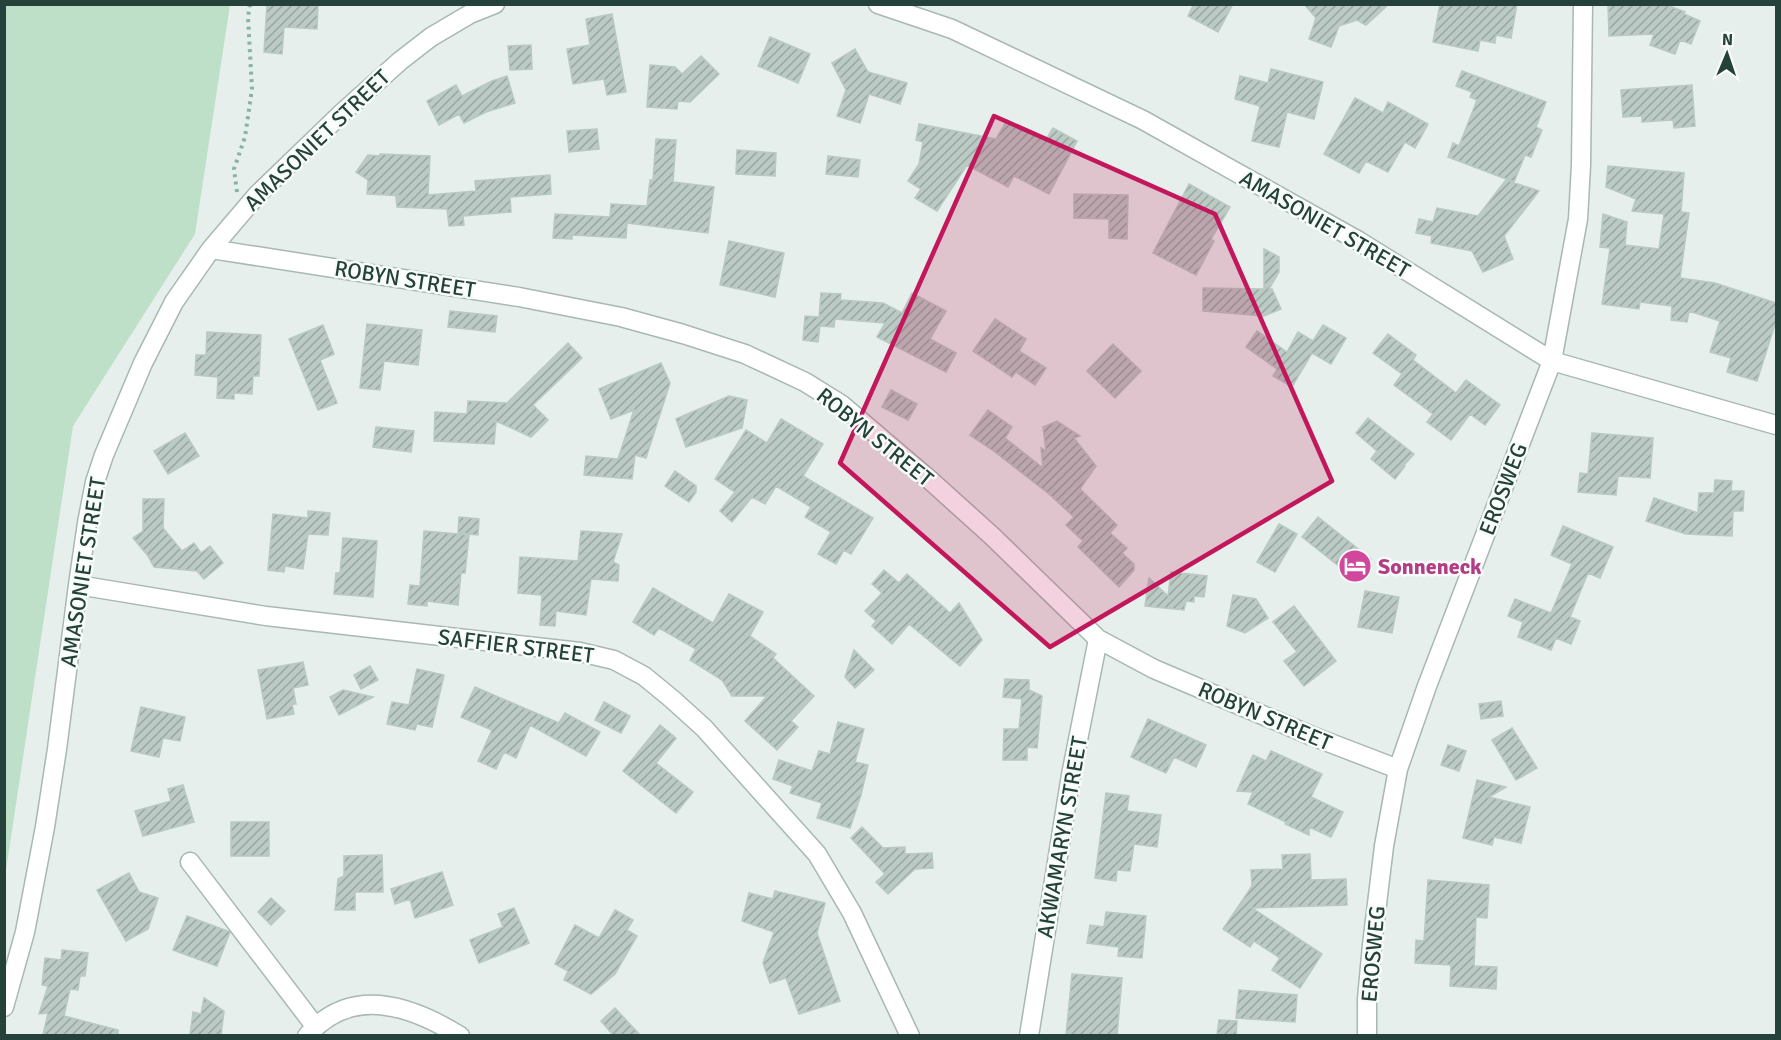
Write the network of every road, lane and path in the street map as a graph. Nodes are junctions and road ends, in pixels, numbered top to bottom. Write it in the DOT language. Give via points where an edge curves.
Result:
graph roads {
  1 [pos="250,4"];
  2 [pos="495,4"];
  3 [pos="878,4"];
  4 [pos="1583,4"];
  5 [pos="240,214"];
  6 [pos="211,249"];
  7 [pos="1552,361"];
  8 [pos="1776,425"];
  9 [pos="78,585"];
  10 [pos="1098,639"];
  11 [pos="1398,769"];
  12 [pos="189,862"];
  13 [pos="4,1007"];
  14 [pos="311,1031"];
  15 [pos="460,1035"];
  16 [pos="910,1035"];
  17 [pos="1029,1035"];
  18 [pos="1367,1035"];
  1 -- 5 [label="path" via="252,89 234,169"];
  2 -- 5 [label="street, AMASONIET STREET" via="431,37 400,61 301,151"];
  3 -- 7 [label="street, AMASONIET STREET" via="952,29 1143,120 1357,240"];
  4 -- 7 [label="street, EROSWEG" via="1578,219"];
  5 -- 6 [label="street, AMASONIET STREET"];
  6 -- 9 [label="street, AMASONIET STREET" via="174,302 104,455 91,502"];
  6 -- 10 [label="street, ROBYN STREET" via="519,297 621,317 745,354 805,382 842,405 992,536"];
  7 -- 8 [label="street, AMASONIET STREET"];
  7 -- 11 [label="street, EROSWEG"];
  9 -- 13 [label="street, AMASONIET STREET" via="45,827 26,932"];
  9 -- 16 [label="street, SAFFIER STREET" via="266,616 580,652 614,660 644,676 704,728 817,854 852,913"];
  10 -- 11 [label="street, ROBYN STREET" via="1154,669"];
  10 -- 17 [label="street, AKWAMARYN STREET" via="1071,775"];
  11 -- 18 [label="street, EROSWEG" via="1372,945"];
  12 -- 14 [label="street"];
  14 -- 15 [label="street" via="339,1011 362,1004 384,1004"];
}
